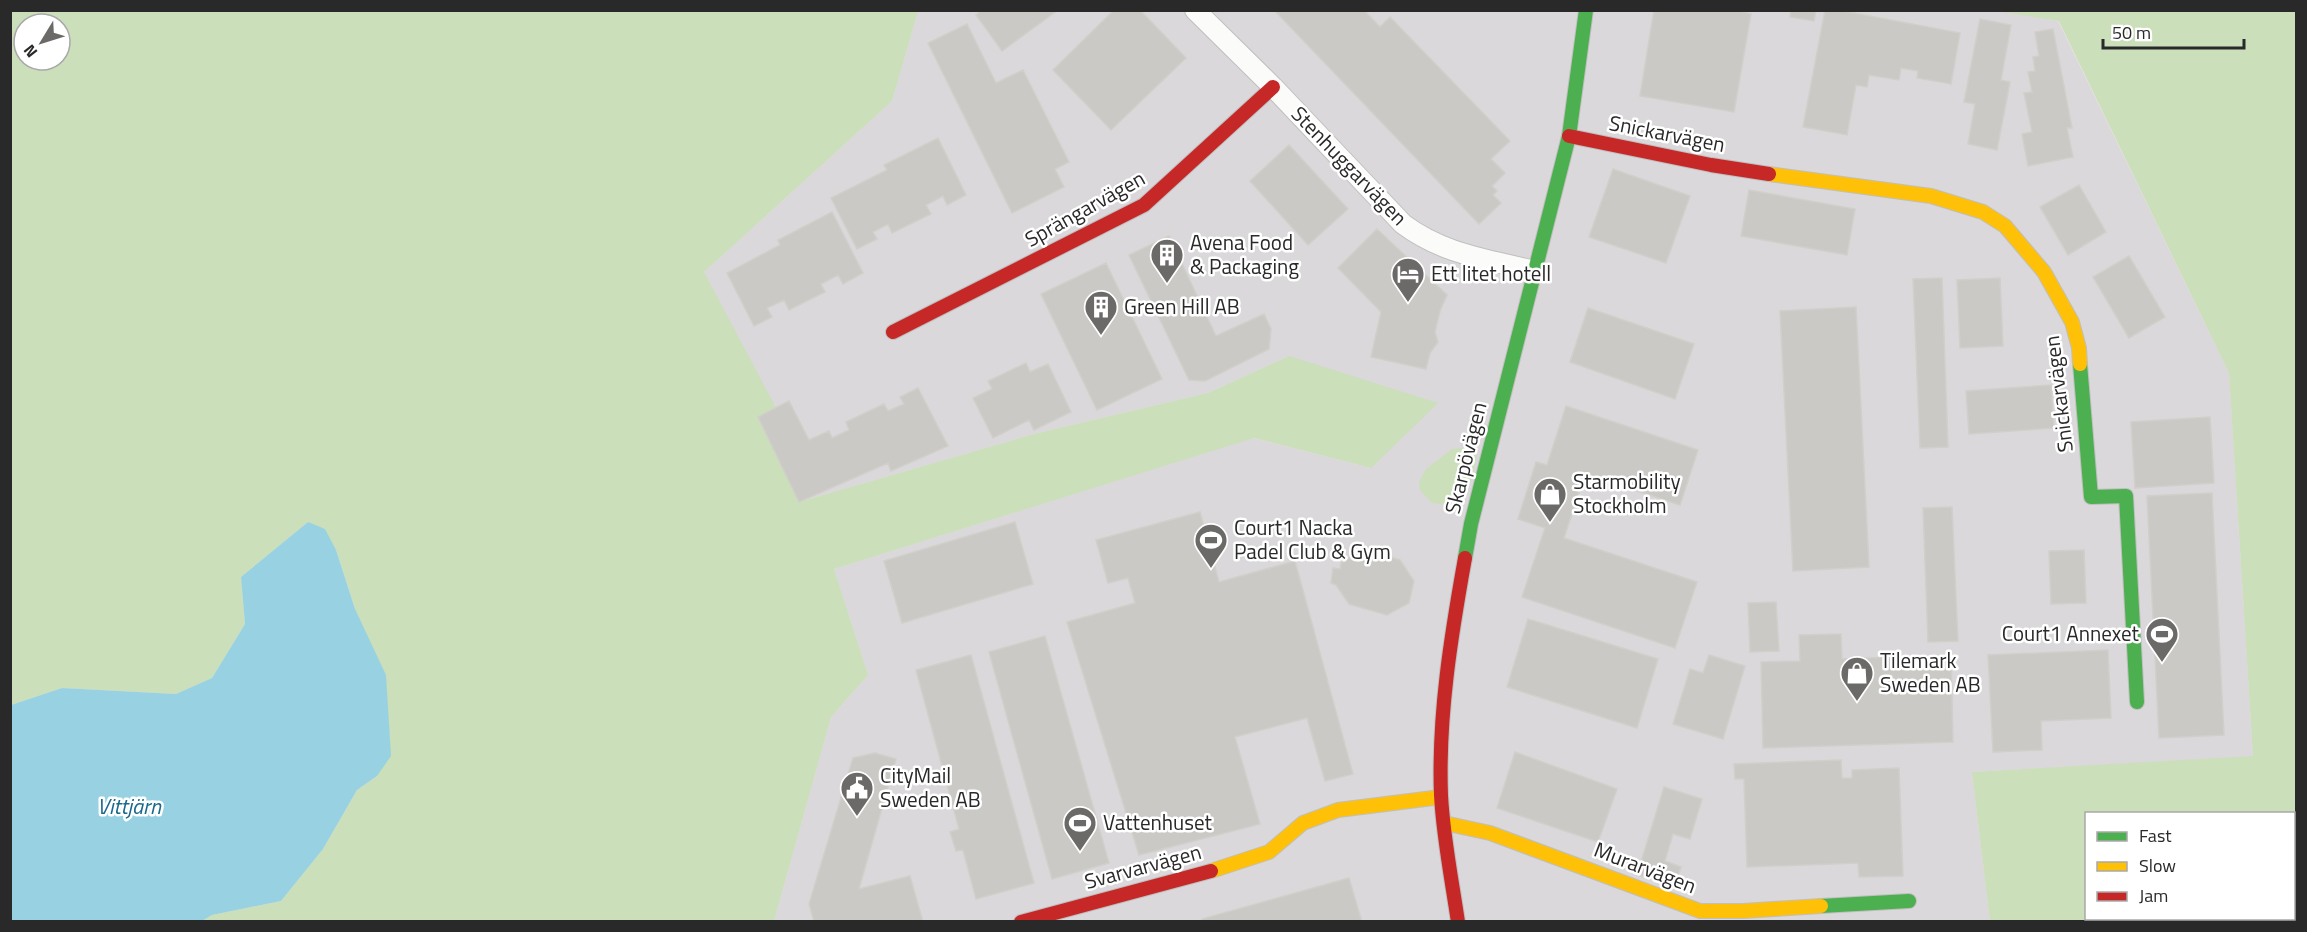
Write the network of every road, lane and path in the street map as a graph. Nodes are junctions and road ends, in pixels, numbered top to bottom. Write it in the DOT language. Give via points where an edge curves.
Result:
graph roads {
  1 [pos="1195,10"];
  2 [pos="1586,10"];
  3 [pos="1273,87"];
  4 [pos="1569,136"];
  5 [pos="1534,271"];
  6 [pos="893,332"];
  7 [pos="2137,702"];
  8 [pos="1441,797"];
  9 [pos="1444,823"];
  10 [pos="1909,901"];
  11 [pos="1021,921"];
  12 [pos="1458,921"];
  1 -- 3 [label="street, Stenhuggarvägen"];
  2 -- 4 [label="street, Skarpövägen"];
  3 -- 5 [label="street, Stenhuggarvägen" via="1415,233 1449,251"];
  3 -- 6 [label="street, Sprängarvägen" via="1144,205"];
  4 -- 5 [label="street, Skarpövägen"];
  4 -- 7 [label="street, Snickarvägen" via="1711,165 1931,196 1983,212 2025,246 2072,322 2079,348 2091,497 2126,496"];
  5 -- 8 [label="street, Skarpövägen" via="1471,524 1450,643"];
  8 -- 9 [label="street, Skarpövägen"];
  8 -- 11 [label="street, Svarvarvägen" via="1338,810 1303,823 1269,852 1240,863"];
  9 -- 10 [label="street, Murarvägen" via="1490,833 1700,911"];
  9 -- 12 [label="street, Skarpövägen"];
}
